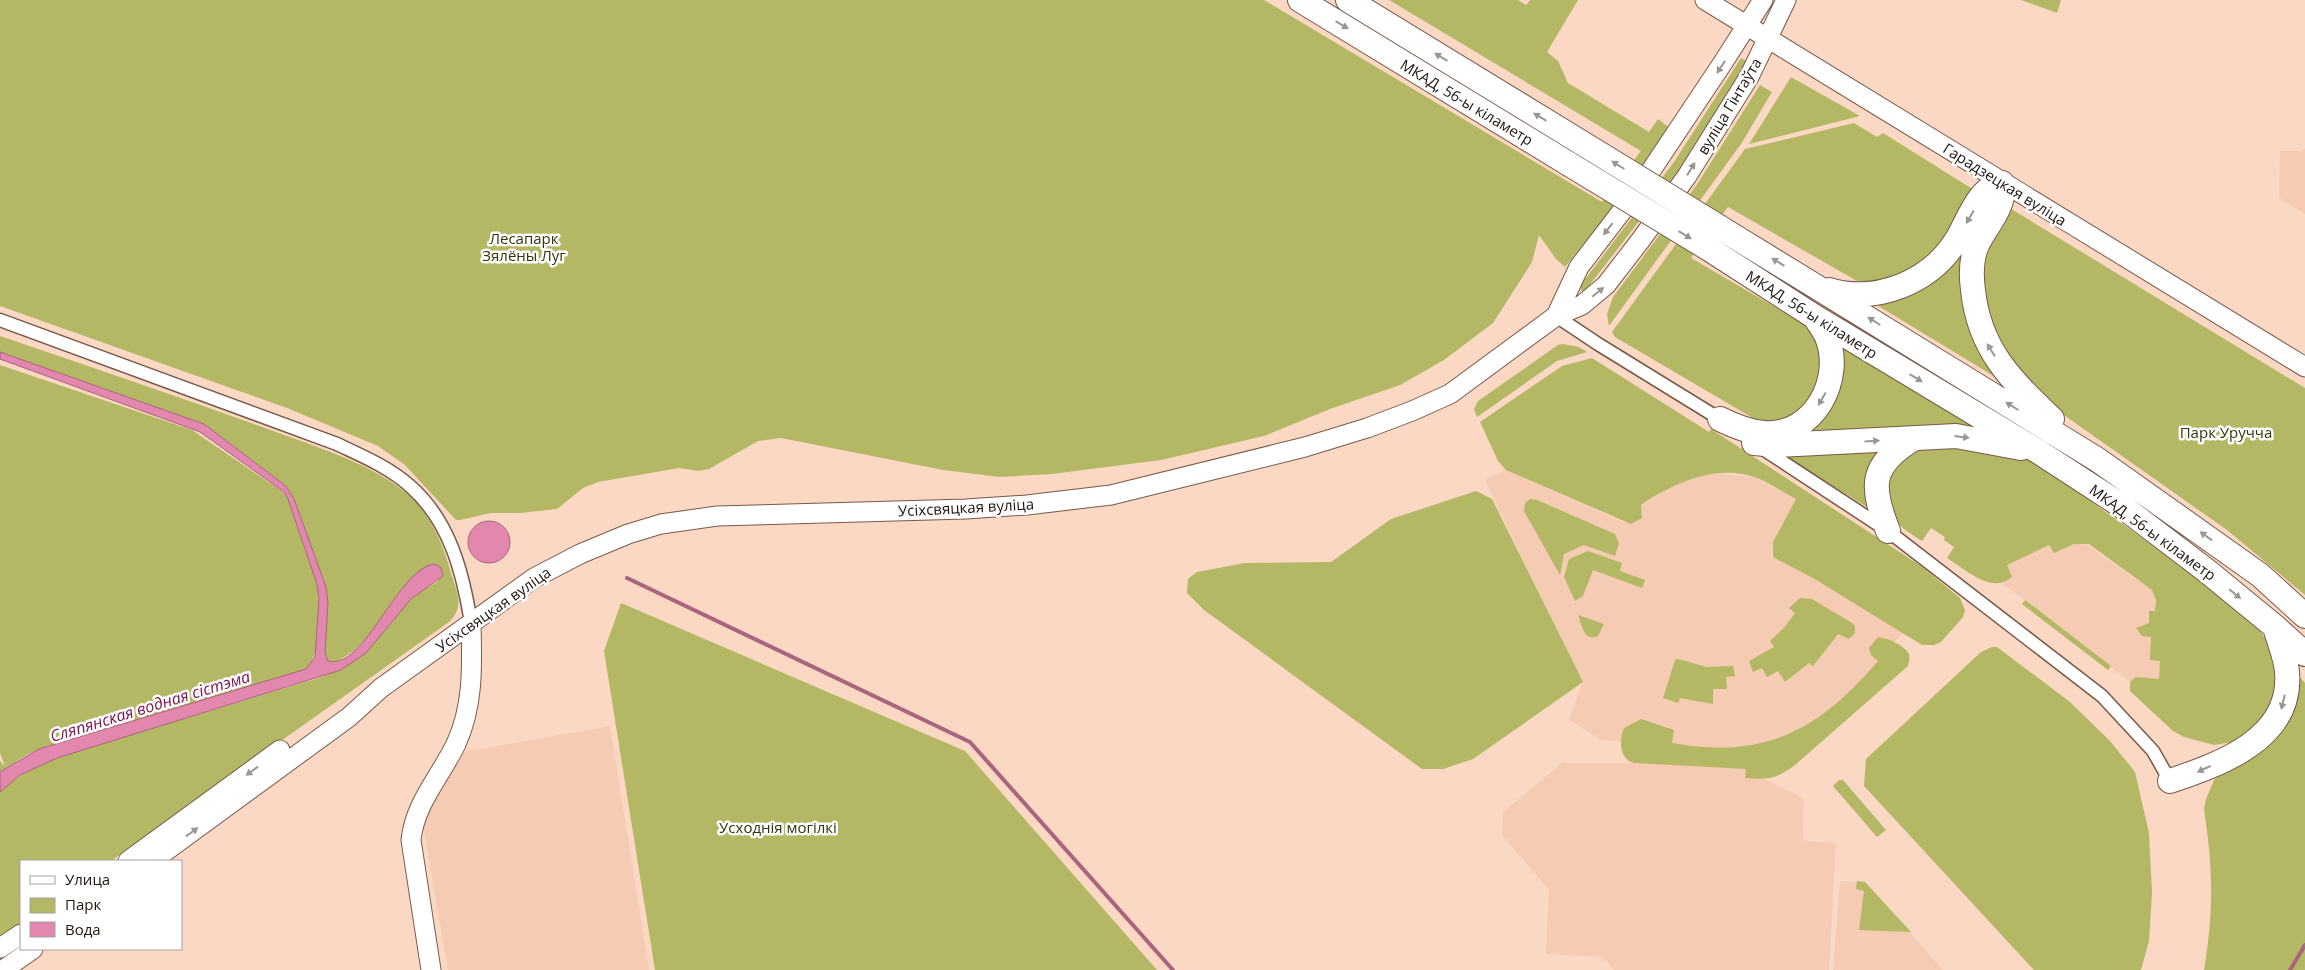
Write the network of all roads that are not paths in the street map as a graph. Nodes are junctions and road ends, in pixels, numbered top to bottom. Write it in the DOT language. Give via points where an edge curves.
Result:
graph roads {
  1 [pos="1300,0"];
  2 [pos="1348,0"];
  3 [pos="1705,0"];
  4 [pos="1763,0"];
  5 [pos="1786,0"];
  6 [pos="1747,26"];
  7 [pos="1768,38"];
  8 [pos="2002,183"];
  9 [pos="1638,190"];
  10 [pos="1663,209"];
  11 [pos="1820,288"];
  12 [pos="1556,316"];
  13 [pos="1814,317"];
  14 [pos="0,320"];
  15 [pos="2305,367"];
  16 [pos="1720,419"];
  17 [pos="1913,438"];
  18 [pos="1754,443"];
  19 [pos="2040,452"];
  20 [pos="2098,460"];
  21 [pos="1888,532"];
  22 [pos="2305,616"];
  23 [pos="471,623"];
  24 [pos="2274,626"];
  25 [pos="2305,654"];
  26 [pos="381,688"];
  27 [pos="2170,781"];
  28 [pos="129,860"];
  29 [pos="153,860"];
  30 [pos="20,935"];
  31 [pos="0,948"];
  32 [pos="32,950"];
  33 [pos="3,970"];
  34 [pos="431,970"];
  1 -- 13 [label="highway, МКАД, 56-ы кіламетр, one-way, bridge" via="1706,247"];
  11 -- 2 [label="highway, МКАД, 56-ы кіламетр, one-way, bridge"];
  3 -- 6 [label="main road, Гарадзецкая вуліца"];
  4 -- 6 [label="main road, вуліца Гінтаўта"];
  5 -- 7 [label="main road, вуліца Гінтаўта"];
  6 -- 7 [label="main road, Гарадзецкая вуліца"];
  6 -- 9 [label="main road, вуліца Гінтаўта, one-way"];
  7 -- 8 [label="main road, Гарадзецкая вуліца"];
  10 -- 7 [label="main road, вуліца Гінтаўта, one-way" via="1749,77"];
  8 -- 11 [label="highway, one-way" via="1987,189 1952,247 1922,276 1899,288 1876,293 1850,294"];
  8 -- 15 [label="main road, Гарадзецкая вуліца"];
  20 -- 8 [label="highway, one-way" via="2017,386 1990,349 1980,329 1972,286 1973,258 2000,204"];
  9 -- 12 [label="main road, Усіхсвяцкая вуліца, one-way" via="1579,267"];
  12 -- 10 [label="main road, Усіхсвяцкая вуліца, one-way" via="1582,305 1606,286"];
  20 -- 11 [label="highway, МКАД, 56-ы кіламетр, one-way"];
  12 -- 16 [label="street"];
  12 -- 23 [label="main road, Усіхсвяцкая вуліца" via="1450,394 1376,425 1305,448 1111,495 1027,505 718,516 661,524 610,541 554,566"];
  13 -- 16 [label="highway, one-way" via="1826,336 1832,367 1826,394 1810,416 1784,431 1765,433 1734,426"];
  13 -- 19 [label="highway, МКАД, 56-ы кіламетр, one-way"];
  14 -- 23 [label="street" via="337,444 374,462 410,486 442,526 458,563"];
  16 -- 18 [label="street"];
  18 -- 17 [label="highway, one-way" via="1777,445"];
  17 -- 19 [label="highway, one-way" via="1956,436"];
  17 -- 21 [label="highway" via="1895,450 1882,466 1876,481 1876,497"];
  18 -- 21 [label="street"];
  19 -- 24 [label="highway, МКАД, 56-ы кіламетр, one-way" via="2119,504"];
  22 -- 20 [label="highway, МКАД, 56-ы кіламетр, one-way" via="2260,575"];
  21 -- 27 [label="street" via="2102,696 2153,751"];
  23 -- 26 [label="main road, Усіхсвяцкая вуліца"];
  23 -- 34 [label="main road" via="472,680 468,712 456,743 422,801 411,834"];
  24 -- 25 [label="highway, МКАД, 56-ы кіламетр"];
  24 -- 27 [label="highway, one-way" via="2287,672 2282,710 2270,729 2237,754"];
  26 -- 28 [label="main road, Усіхсвяцкая вуліца, one-way" via="338,711"];
  29 -- 26 [label="main road, Усіхсвяцкая вуліца, one-way" via="349,717"];
  30 -- 31 [label="main road"];
  32 -- 33 [label="main road"];
}
